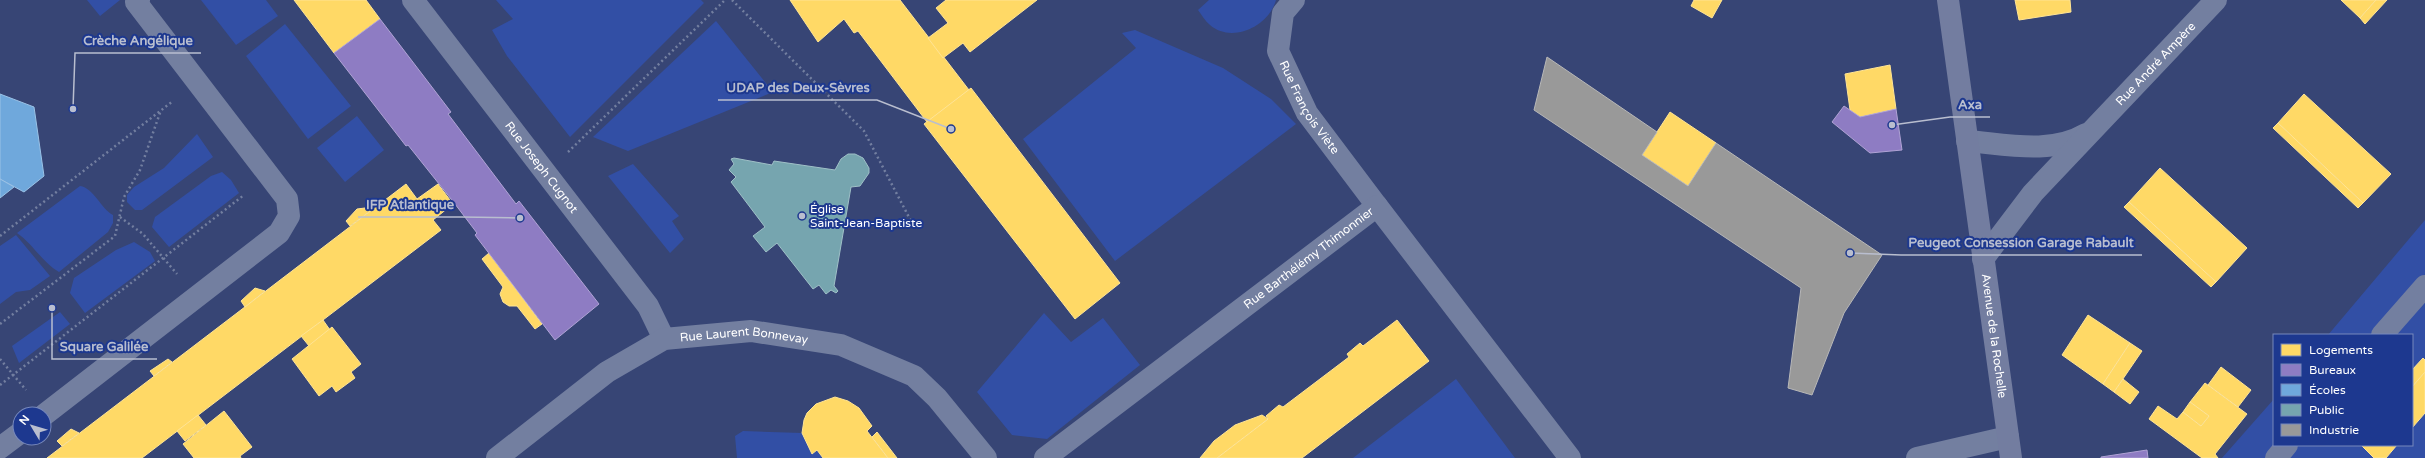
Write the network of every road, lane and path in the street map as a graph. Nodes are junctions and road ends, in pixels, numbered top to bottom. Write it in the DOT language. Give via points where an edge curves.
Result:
graph roads {
  1 [pos="139,0"];
  2 [pos="413,0"];
  3 [pos="725,0"];
  4 [pos="732,0"];
  5 [pos="1294,0"];
  6 [pos="1948,0"];
  7 [pos="2216,0"];
  8 [pos="197,82"];
  9 [pos="161,110"];
  10 [pos="2096,129"];
  11 [pos="1967,141"];
  12 [pos="568,152"];
  13 [pos="269,176"];
  14 [pos="1377,206"];
  15 [pos="120,217"];
  16 [pos="912,223"];
  17 [pos="0,236"];
  18 [pos="163,258"];
  19 [pos="1983,260"];
  20 [pos="180,278"];
  21 [pos="2425,286"];
  22 [pos="0,324"];
  23 [pos="2383,334"];
  24 [pos="664,339"];
  25 [pos="0,359"];
  26 [pos="13,375"];
  27 [pos="0,385"];
  28 [pos="30,395"];
  29 [pos="52,409"];
  30 [pos="12,439"];
  31 [pos="2286,446"];
  32 [pos="0,448"];
  33 [pos="2009,448"];
  34 [pos="497,458"];
  35 [pos="986,458"];
  36 [pos="1045,458"];
  37 [pos="1570,458"];
  38 [pos="1917,458"];
  39 [pos="2276,458"];
  1 -- 8 [label="street" via="136,2"];
  2 -- 24 [label="street, Rue Joseph Cugnot" via="648,306"];
  3 -- 12 [label="path"];
  4 -- 16 [label="path" via="864,131"];
  5 -- 14 [label="street, Rue François Viète" via="1284,13 1278,51 1307,113"];
  6 -- 11 [label="main road, Avenue de la Rochelle"];
  7 -- 10 [label="street, Rue André Ampère"];
  8 -- 9 [label="path"];
  8 -- 13 [label="street"];
  9 -- 15 [label="path" via="140,170 124,197"];
  9 -- 17 [label="path"];
  10 -- 11 [label="street, Rue André Ampère" via="2076,141 2055,145 2027,146"];
  10 -- 19 [label="street, Rue André Ampère" via="2033,193"];
  11 -- 19 [label="main road, Avenue de la Rochelle"];
  13 -- 18 [label="path"];
  13 -- 29 [label="street" via="287,199 289,216 279,233"];
  14 -- 36 [label="street, Rue Barthélémy Thimonnier"];
  14 -- 37 [label="street, Rue Barthélémy Thimonnier"];
  15 -- 18 [label="path" via="143,234"];
  15 -- 22 [label="path" via="115,236"];
  18 -- 20 [label="path"];
  18 -- 26 [label="path"];
  19 -- 33 [label="main road, Avenue de la Rochelle"];
  21 -- 23 [label="street"];
  24 -- 34 [label="street, Rue Laurent Bonnevay" via="608,372"];
  24 -- 35 [label="street, Rue Laurent Bonnevay" via="751,330 841,345 914,376 937,398"];
  25 -- 26 [label="path"];
  26 -- 27 [label="path"];
  26 -- 28 [label="path"];
  30 -- 32 [label="street"];
  31 -- 39 [label="street"];
  33 -- 38 [label="street"];
}
